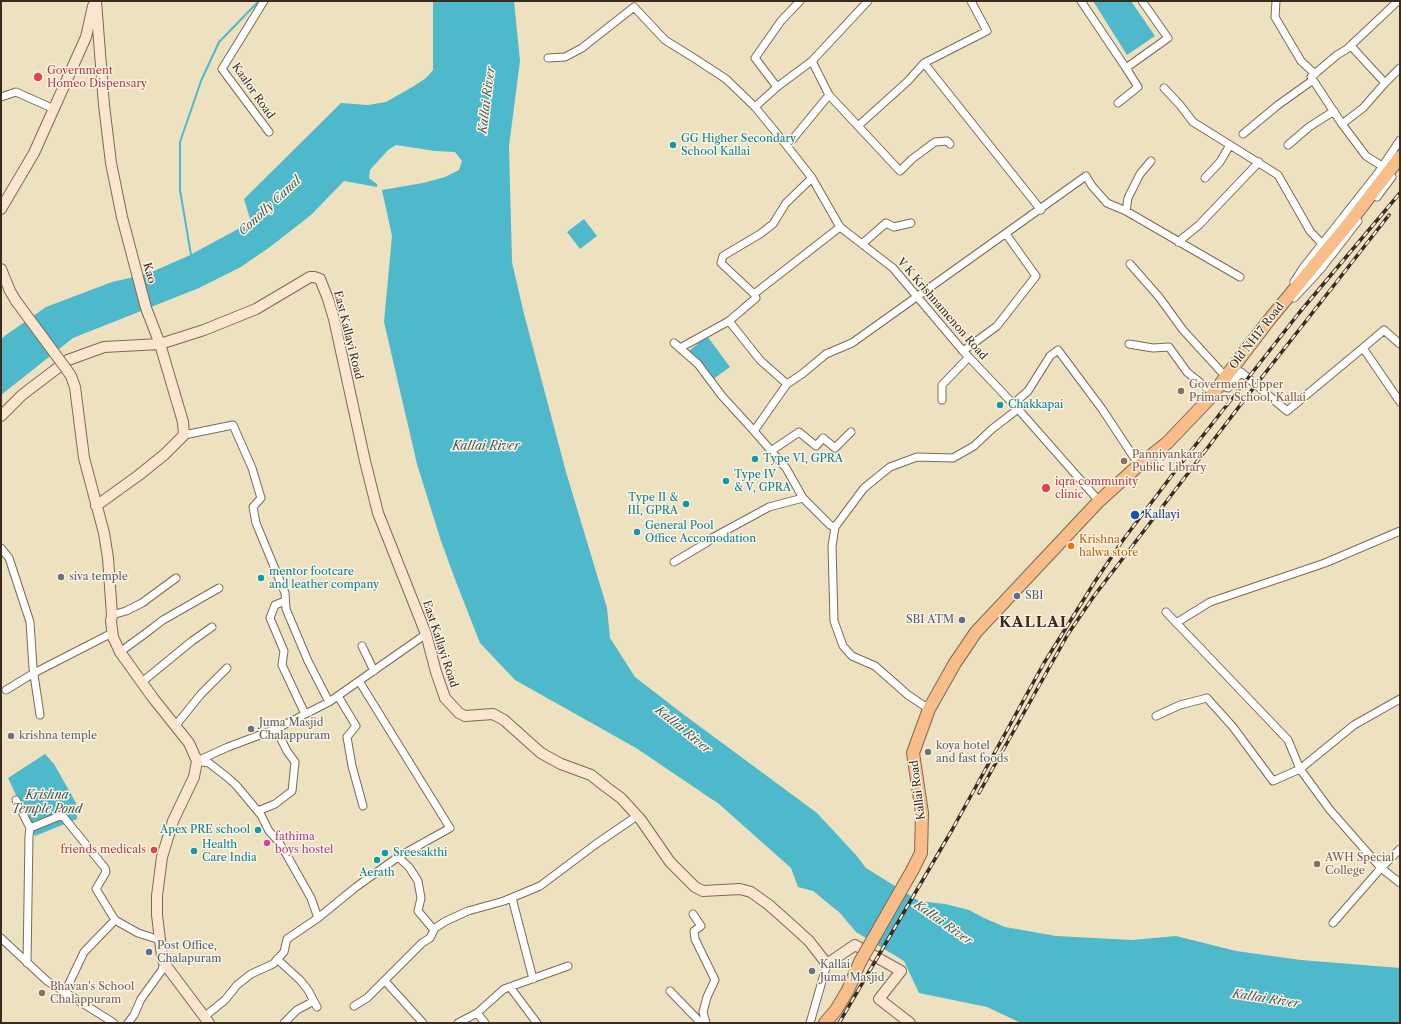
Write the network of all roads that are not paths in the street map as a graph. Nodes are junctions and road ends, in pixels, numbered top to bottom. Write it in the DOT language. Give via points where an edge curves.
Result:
graph roads {
  1 [pos="95,1"];
  2 [pos="264,1"];
  3 [pos="800,1"];
  4 [pos="868,1"];
  5 [pos="972,1"];
  6 [pos="1081,1"];
  7 [pos="1142,1"];
  8 [pos="1276,1"];
  9 [pos="1398,1"];
  10 [pos="1351,46"];
  11 [pos="548,58"];
  12 [pos="812,61"];
  13 [pos="924,63"];
  14 [pos="1126,68"];
  15 [pos="1400,68"];
  16 [pos="1314,77"];
  17 [pos="1385,83"];
  18 [pos="776,87"];
  19 [pos="1164,88"];
  20 [pos="829,96"];
  21 [pos="1,97"];
  22 [pos="1118,102"];
  23 [pos="755,107"];
  24 [pos="54,109"];
  25 [pos="1334,111"];
  26 [pos="1342,124"];
  27 [pos="858,126"];
  28 [pos="270,132"];
  29 [pos="1243,134"];
  30 [pos="1400,140"];
  31 [pos="950,144"];
  32 [pos="1230,145"];
  33 [pos="1288,145"];
  34 [pos="788,146"];
  35 [pos="1400,156"];
  36 [pos="1150,161"];
  37 [pos="1258,162"];
  38 [pos="1382,166"];
  39 [pos="1400,167"];
  40 [pos="812,178"];
  41 [pos="1205,178"];
  42 [pos="1,209"];
  43 [pos="1041,210"];
  44 [pos="1126,212"];
  45 [pos="911,223"];
  46 [pos="840,227"];
  47 [pos="1006,234"];
  48 [pos="1178,242"];
  49 [pos="862,244"];
  50 [pos="1322,244"];
  51 [pos="1130,264"];
  52 [pos="1,269"];
  53 [pos="1240,277"];
  54 [pos="754,294"];
  55 [pos="916,296"];
  56 [pos="1269,320"];
  57 [pos="729,321"];
  58 [pos="160,344"];
  59 [pos="1129,344"];
  60 [pos="1400,344"];
  61 [pos="1363,348"];
  62 [pos="963,351"];
  63 [pos="969,357"];
  64 [pos="68,365"];
  65 [pos="787,384"];
  66 [pos="1219,385"];
  67 [pos="942,400"];
  68 [pos="1400,402"];
  69 [pos="1016,406"];
  70 [pos="1,416"];
  71 [pos="754,431"];
  72 [pos="851,432"];
  73 [pos="184,436"];
  74 [pos="771,451"];
  75 [pos="1139,465"];
  76 [pos="803,498"];
  77 [pos="1099,501"];
  78 [pos="96,506"];
  79 [pos="835,527"];
  80 [pos="1400,531"];
  81 [pos="1,548"];
  82 [pos="674,562"];
  83 [pos="176,578"];
  84 [pos="219,588"];
  85 [pos="285,601"];
  86 [pos="1166,612"];
  87 [pos="112,615"];
  88 [pos="1176,623"];
  89 [pos="212,627"];
  90 [pos="112,633"];
  91 [pos="426,634"];
  92 [pos="362,646"];
  93 [pos="120,652"];
  94 [pos="226,668"];
  95 [pos="374,671"];
  96 [pos="34,673"];
  97 [pos="359,681"];
  98 [pos="142,682"];
  99 [pos="6,690"];
  100 [pos="338,696"];
  101 [pos="1400,699"];
  102 [pos="329,702"];
  103 [pos="929,708"];
  104 [pos="305,714"];
  105 [pos="40,715"];
  106 [pos="1156,716"];
  107 [pos="176,725"];
  108 [pos="276,729"];
  109 [pos="197,761"];
  110 [pos="1300,769"];
  111 [pos="16,800"];
  112 [pos="363,806"];
  113 [pos="258,812"];
  114 [pos="637,816"];
  115 [pos="30,828"];
  116 [pos="1400,849"];
  117 [pos="398,857"];
  118 [pos="1381,868"];
  119 [pos="1400,883"];
  120 [pos="512,898"];
  121 [pos="693,914"];
  122 [pos="318,918"];
  123 [pos="115,920"];
  124 [pos="1333,923"];
  125 [pos="434,930"];
  126 [pos="1,938"];
  127 [pos="160,940"];
  128 [pos="277,959"];
  129 [pos="27,963"];
  130 [pos="164,963"];
  131 [pos="827,964"];
  132 [pos="568,966"];
  133 [pos="533,979"];
  134 [pos="384,981"];
  135 [pos="510,987"];
  136 [pos="670,991"];
  137 [pos="64,992"];
  138 [pos="354,1006"];
  139 [pos="477,1012"];
  140 [pos="206,1020"];
  141 [pos="114,1023"];
  142 [pos="128,1023"];
  143 [pos="284,1023"];
  144 [pos="423,1023"];
  145 [pos="458,1023"];
  146 [pos="485,1023"];
  147 [pos="537,1023"];
  148 [pos="701,1023"];
  149 [pos="706,1023"];
  150 [pos="810,1023"];
  151 [pos="825,1023"];
  152 [pos="910,1023"];
  1 -- 24 [label="street" via="86,37"];
  1 -- 58 [label="street, Kao" via="111,163 146,308"];
  2 -- 28 [label="street, Kaalor Road" via="222,69"];
  3 -- 18 [label="street" via="781,21 755,58"];
  4 -- 12 [label="street"];
  5 -- 13 [label="street" via="987,31"];
  6 -- 14 [label="street"];
  7 -- 14 [label="street" via="1168,38"];
  8 -- 16 [label="street" via="1275,16 1301,61"];
  9 -- 10 [label="street"];
  10 -- 16 [label="street" via="1337,55"];
  10 -- 17 [label="street"];
  11 -- 23 [label="street, V K Krishnamenon Road" via="565,57 582,48 634,7 665,40 726,79"];
  12 -- 18 [label="street"];
  12 -- 20 [label="street"];
  13 -- 27 [label="street"];
  13 -- 43 [label="street"];
  14 -- 22 [label="street" via="1138,87"];
  15 -- 17 [label="street"];
  16 -- 25 [label="street"];
  16 -- 29 [label="street"];
  17 -- 26 [label="street" via="1363,108"];
  18 -- 23 [label="street"];
  19 -- 32 [label="street" via="1193,122"];
  20 -- 27 [label="street"];
  20 -- 34 [label="street"];
  21 -- 24 [label="street" via="16,92"];
  23 -- 34 [label="street, V K Krishnamenon Road"];
  24 -- 42 [label="street" via="34,153"];
  25 -- 26 [label="street"];
  25 -- 33 [label="street"];
  26 -- 38 [label="street" via="1366,156"];
  27 -- 31 [label="street" via="900,171 935,142 947,140"];
  30 -- 38 [label="street"];
  32 -- 37 [label="street"];
  32 -- 41 [label="street" via="1220,162"];
  34 -- 40 [label="street, V K Krishnamenon Road"];
  35 -- 56 [label="main road, Old NH17 Road" via="1350,222"];
  36 -- 44 [label="street" via="1128,198"];
  37 -- 48 [label="street" via="1199,225"];
  37 -- 50 [label="street" via="1278,175 1310,231"];
  38 -- 50 [label="street"];
  39 -- 56 [label="street" via="1320,270 1277,316"];
  40 -- 46 [label="street, V K Krishnamenon Road"];
  40 -- 54 [label="street" via="786,203 773,224 723,256 721,263"];
  43 -- 44 [label="street" via="1086,176 1107,204"];
  43 -- 47 [label="street"];
  44 -- 48 [label="street"];
  45 -- 49 [label="street" via="894,227 886,223"];
  46 -- 49 [label="street, V K Krishnamenon Road"];
  46 -- 54 [label="street"];
  47 -- 55 [label="street"];
  47 -- 62 [label="street" via="1036,276 997,326"];
  48 -- 53 [label="street"];
  49 -- 55 [label="street, V K Krishnamenon Road" via="893,268"];
  50 -- 56 [label="street"];
  51 -- 66 [label="street" via="1159,297"];
  52 -- 64 [label="street, bridge" via="16,301"];
  54 -- 57 [label="street" via="756,298"];
  55 -- 62 [label="street, V K Krishnamenon Road"];
  55 -- 65 [label="street" via="852,342 826,354"];
  56 -- 66 [label="main road, Old NH17 Road"];
  57 -- 65 [label="street" via="760,360"];
  57 -- 71 [label="street" via="677,346 698,364 722,396"];
  58 -- 64 [label="street, East Kallayi Road" via="104,347"];
  58 -- 73 [label="street, Kao" via="183,422"];
  58 -- 91 [label="street, East Kallayi Road" via="256,309 310,277 320,279 334,319 378,513"];
  59 -- 66 [label="street" via="1153,348 1169,347 1187,372"];
  60 -- 61 [label="street" via="1384,330"];
  61 -- 66 [label="street" via="1286,411 1241,372 1228,388"];
  61 -- 68 [label="street"];
  62 -- 63 [label="street, V K Krishnamenon Road"];
  63 -- 67 [label="street" via="942,385"];
  63 -- 69 [label="street, V K Krishnamenon Road"];
  64 -- 70 [label="street, East Kallayi Road" via="22,395"];
  64 -- 78 [label="street" via="75,387 84,458"];
  65 -- 71 [label="street"];
  66 -- 75 [label="main road, Old NH17 Road" via="1167,443"];
  69 -- 75 [label="street" via="1050,356 1058,350"];
  69 -- 77 [label="street, V K Krishnamenon Road"];
  69 -- 79 [label="street" via="974,446 953,458 917,457 890,467 864,488"];
  71 -- 74 [label="street"];
  72 -- 74 [label="street" via="835,448 824,438 816,446 798,432"];
  73 -- 78 [label="street" via="165,454"];
  73 -- 85 [label="street" via="233,424 252,468 261,498 252,507 285,593"];
  74 -- 76 [label="street" via="786,468"];
  75 -- 77 [label="main road, Old NH17 Road"];
  76 -- 79 [label="street"];
  76 -- 82 [label="street" via="769,507"];
  77 -- 103 [label="main road, Kallai Road" via="976,632"];
  78 -- 87 [label="street" via="108,558"];
  79 -- 103 [label="street" via="832,546 834,622 843,646 852,656 875,666 908,695"];
  80 -- 88 [label="street" via="1325,563 1210,602"];
  81 -- 96 [label="street" via="9,558 30,622"];
  83 -- 87 [label="street" via="142,603"];
  84 -- 93 [label="street" via="163,620"];
  85 -- 102 [label="street" via="295,634"];
  85 -- 104 [label="street" via="275,605 270,618 284,651 282,665"];
  86 -- 88 [label="street"];
  87 -- 90 [label="street"];
  88 -- 110 [label="street" via="1288,740"];
  89 -- 98 [label="street"];
  90 -- 93 [label="street"];
  90 -- 96 [label="street"];
  91 -- 95 [label="street"];
  91 -- 114 [label="street, East Kallayi Road" via="445,698 458,713 465,716 493,714 504,720 541,753 561,764 591,775 621,798"];
  92 -- 95 [label="street"];
  93 -- 98 [label="street"];
  94 -- 107 [label="street"];
  95 -- 97 [label="street"];
  96 -- 99 [label="street"];
  96 -- 105 [label="street"];
  97 -- 100 [label="street"];
  97 -- 117 [label="street" via="450,828"];
  98 -- 107 [label="street"];
  100 -- 102 [label="street"];
  100 -- 112 [label="street" via="356,726 347,737"];
  101 -- 110 [label="street" via="1354,725"];
  102 -- 104 [label="street"];
  103 -- 151 [label="main road, Kallai Road, bridge" via="913,753 922,813 921,853 860,962 848,990"];
  104 -- 108 [label="street"];
  106 -- 110 [label="street" via="1180,705 1207,698 1233,727 1273,781"];
  107 -- 109 [label="street" via="189,743"];
  108 -- 109 [label="street"];
  108 -- 113 [label="street" via="295,762 292,791 275,804"];
  109 -- 113 [label="street" via="210,763 227,777"];
  109 -- 127 [label="street" via="194,777 173,821 162,857 157,896"];
  110 -- 118 [label="street" via="1330,810"];
  111 -- 115 [label="street"];
  113 -- 122 [label="street" via="293,865 311,898"];
  114 -- 120 [label="street" via="540,886"];
  114 -- 131 [label="street, East Kallayi Road" via="670,862 695,887 703,891 740,889 751,892 809,941"];
  115 -- 123 [label="street" via="62,815 105,868 106,872 96,889"];
  115 -- 129 [label="street"];
  116 -- 118 [label="street"];
  117 -- 122 [label="street"];
  117 -- 125 [label="street" via="409,867 418,881 421,898 418,911"];
  118 -- 119 [label="street"];
  118 -- 124 [label="street"];
  120 -- 125 [label="street" via="468,911 446,921"];
  120 -- 133 [label="street"];
  121 -- 149 [label="street" via="701,926 694,931 695,939 715,980 703,1012"];
  122 -- 128 [label="street" via="287,939 284,952"];
  123 -- 127 [label="street" via="138,934"];
  123 -- 137 [label="street" via="84,952"];
  125 -- 134 [label="street" via="430,938"];
  126 -- 129 [label="street"];
  127 -- 130 [label="street"];
  128 -- 140 [label="street" via="273,964 251,974 237,986"];
  128 -- 143 [label="street" via="300,980 315,1004 297,1010"];
  129 -- 137 [label="street"];
  130 -- 140 [label="street"];
  130 -- 142 [label="street"];
  131 -- 150 [label="street"];
  131 -- 152 [label="street" via="855,945 901,971 879,999"];
  132 -- 133 [label="street"];
  133 -- 135 [label="street"];
  134 -- 138 [label="street" via="367,998"];
  134 -- 144 [label="street"];
  135 -- 139 [label="street" via="504,989"];
  135 -- 147 [label="street"];
  136 -- 148 [label="street"];
  137 -- 141 [label="street"];
  139 -- 145 [label="street"];
  139 -- 146 [label="street"];
}
